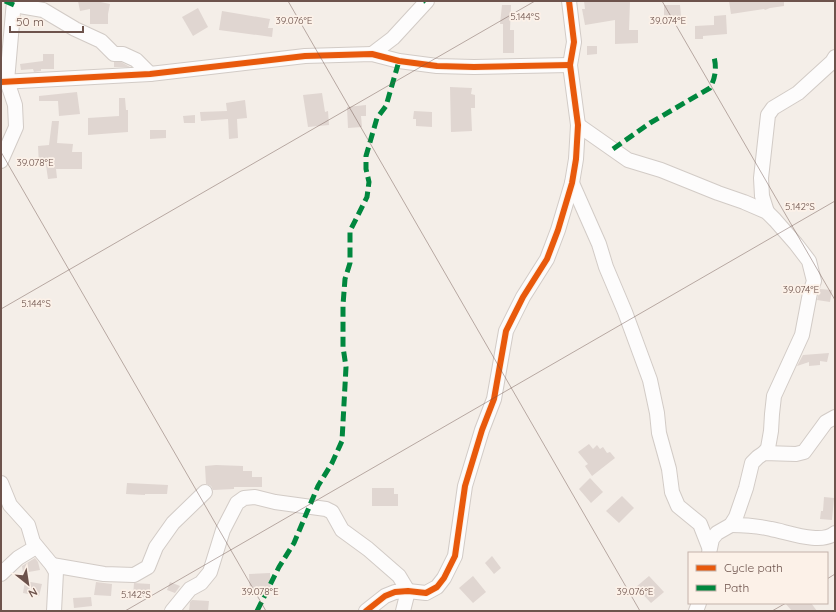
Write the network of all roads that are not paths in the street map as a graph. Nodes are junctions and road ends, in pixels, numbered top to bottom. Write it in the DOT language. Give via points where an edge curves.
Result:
graph roads {
  1 [pos="427,1"];
  2 [pos="569,1"];
  3 [pos="14,3"];
  4 [pos="372,54"];
  5 [pos="835,57"];
  6 [pos="570,64"];
  7 [pos="150,74"];
  8 [pos="4,82"];
  9 [pos="578,125"];
  10 [pos="1,161"];
  11 [pos="572,183"];
  12 [pos="767,212"];
  13 [pos="835,417"];
  14 [pos="764,453"];
  15 [pos="1,483"];
  16 [pos="205,492"];
  17 [pos="731,524"];
  18 [pos="835,533"];
  19 [pos="36,547"];
  20 [pos="709,550"];
  21 [pos="52,565"];
  22 [pos="1,574"];
  23 [pos="408,591"];
  24 [pos="54,611"];
  25 [pos="172,611"];
  26 [pos="366,611"];
  27 [pos="403,611"];
  1 -- 4 [label="street" via="393,38"];
  2 -- 6 [label="street" via="574,42"];
  3 -- 7 [label="street" via="43,10 101,41 114,54 123,54 136,60"];
  3 -- 8 [label="street"];
  4 -- 6 [label="street" via="437,66"];
  4 -- 7 [label="street" via="305,56"];
  5 -- 12 [label="street" via="798,93 774,108 768,115 761,178 762,196"];
  6 -- 9 [label="street"];
  7 -- 8 [label="street"];
  8 -- 10 [label="street" via="15,105 16,127"];
  9 -- 11 [label="street"];
  9 -- 12 [label="street" via="628,160 661,170"];
  11 -- 20 [label="street" via="599,244 650,380 672,492 678,506 700,524"];
  11 -- 23 [label="street" via="547,259 523,297 506,331 494,399 465,486 455,556 437,587 426,593"];
  12 -- 14 [label="street" via="809,261 814,281 802,335 774,396 768,448"];
  13 -- 14 [label="street" via="826,422 804,452"];
  14 -- 17 [label="street" via="752,463 746,488"];
  15 -- 19 [label="street" via="10,505 28,525"];
  16 -- 21 [label="street" via="173,523 156,547 148,567 134,575 104,574"];
  17 -- 18 [label="street" via="752,525 819,538"];
  17 -- 20 [label="street" via="712,539"];
  19 -- 21 [label="street"];
  19 -- 22 [label="street" via="18,558"];
  21 -- 24 [label="street" via="56,572"];
  23 -- 25 [label="street" via="399,576 342,530 332,512 255,496 244,498 238,503 223,530 210,572 201,583 190,589"];
  23 -- 26 [label="street" via="385,596"];
  23 -- 27 [label="street"];
}
